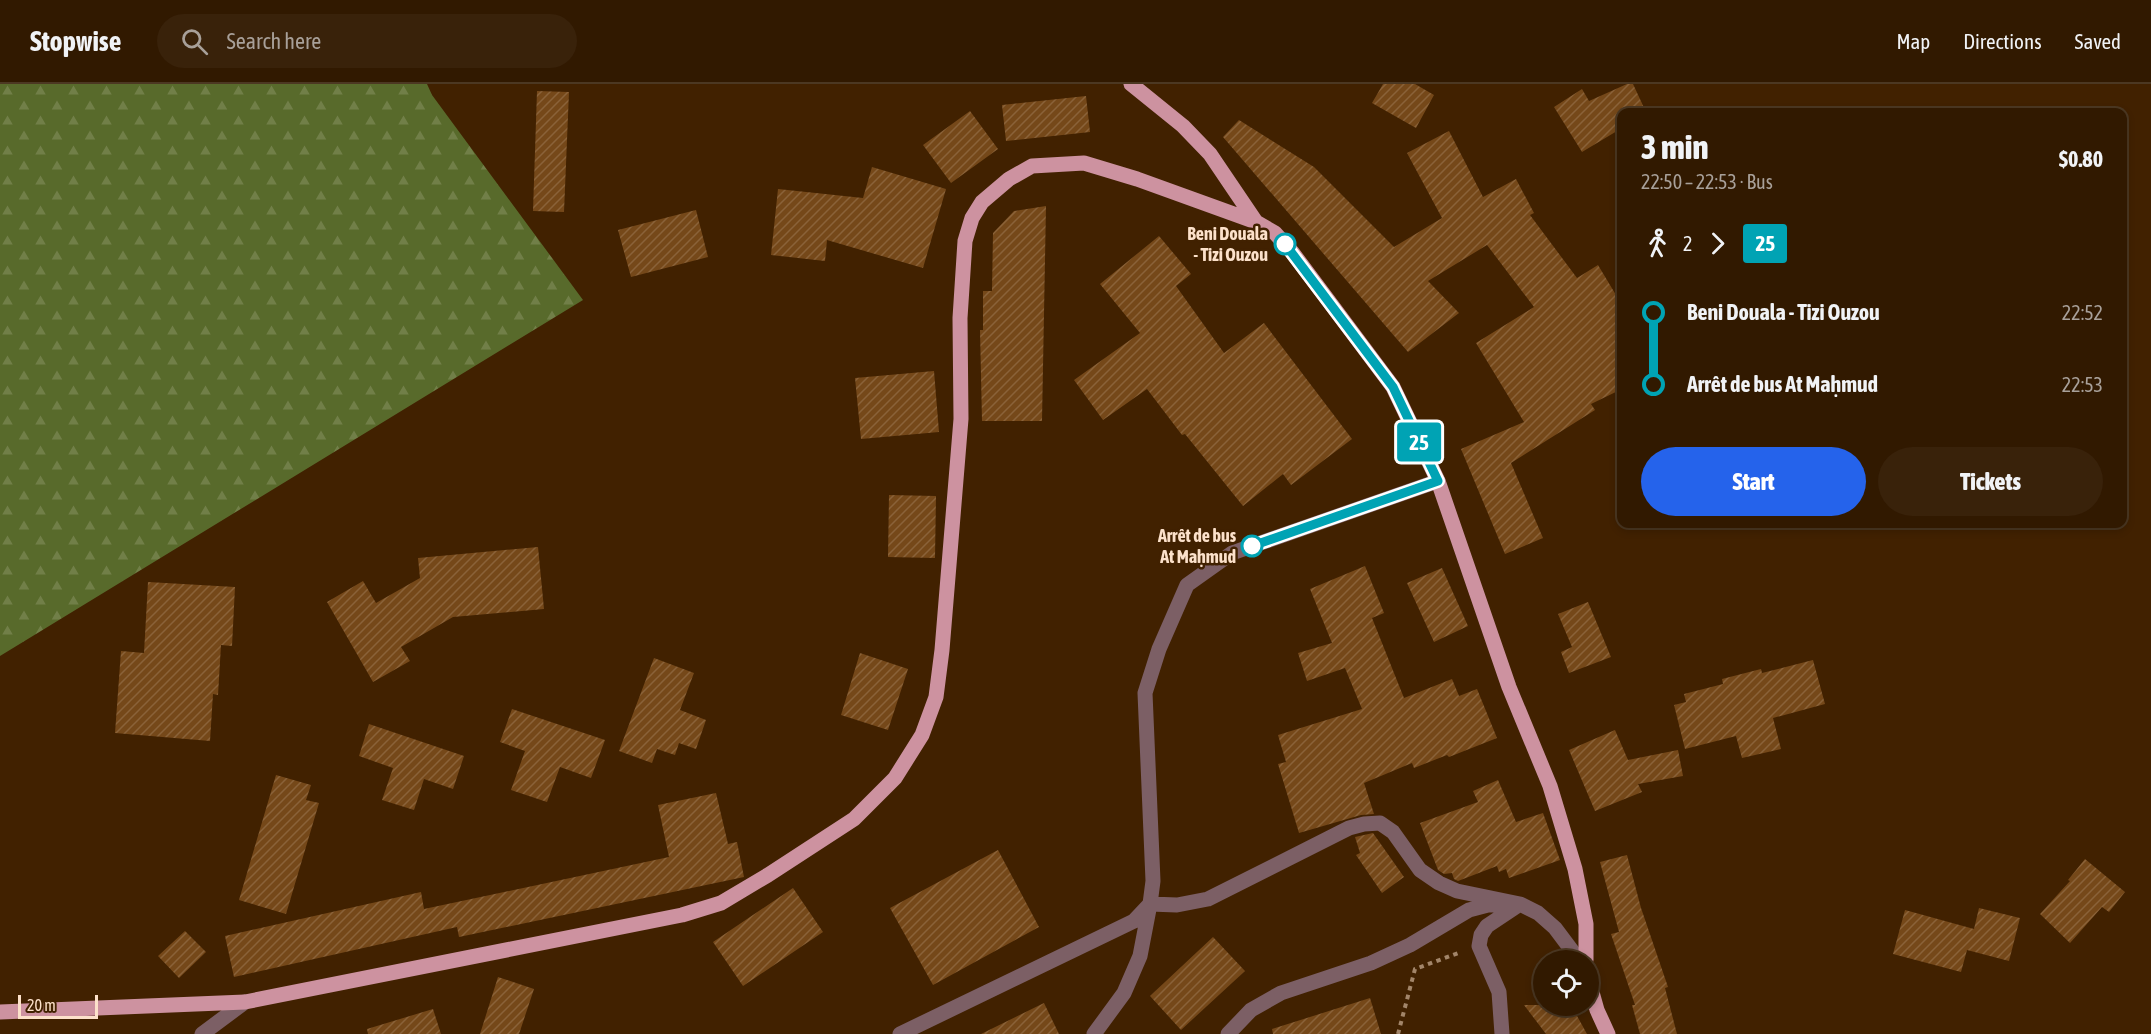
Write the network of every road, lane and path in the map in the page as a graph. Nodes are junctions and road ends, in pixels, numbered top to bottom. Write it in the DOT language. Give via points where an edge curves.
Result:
graph roads {
  1 [pos="1131,84"];
  2 [pos="1256,222"];
  3 [pos="1438,481"];
  4 [pos="1150,904"];
  5 [pos="1520,904"];
  6 [pos="1479,946"];
  7 [pos="1572,950"];
  8 [pos="1586,950"];
  9 [pos="245,1002"];
  10 [pos="0,1012"];
  11 [pos="1599,1014"];
  12 [pos="202,1034"];
  13 [pos="900,1034"];
  14 [pos="1094,1034"];
  15 [pos="1228,1034"];
  16 [pos="1398,1034"];
  17 [pos="1502,1034"];
  18 [pos="1608,1034"];
  1 -- 2 [label="main road" via="1183,126 1210,154"];
  2 -- 3 [label="main road" via="1275,233 1292,252 1393,387"];
  2 -- 9 [label="main road" via="1084,163 1032,166 982,202 972,218 966,241 960,318 961,419 936,697 922,735 895,778 854,819 721,903 682,915"];
  3 -- 4 [label="street" via="1232,553 1187,585 1145,693 1153,881"];
  3 -- 8 [label="main road" via="1509,687 1550,786 1575,869 1586,924"];
  4 -- 5 [label="street" via="1177,905 1208,899 1349,828 1380,823 1393,832 1420,870 1439,884"];
  4 -- 13 [label="street" via="1134,921"];
  4 -- 14 [label="street" via="1140,956 1124,993"];
  5 -- 6 [label="street" via="1487,926"];
  5 -- 7 [label="street" via="1555,928"];
  5 -- 15 [label="street" via="1469,910 1371,963 1281,993 1251,1010"];
  6 -- 16 [label="path" via="1415,969"];
  6 -- 17 [label="street" via="1499,993"];
  9 -- 10 [label="main road"];
  9 -- 12 [label="street"];
  11 -- 18 [label="main road"];
}
